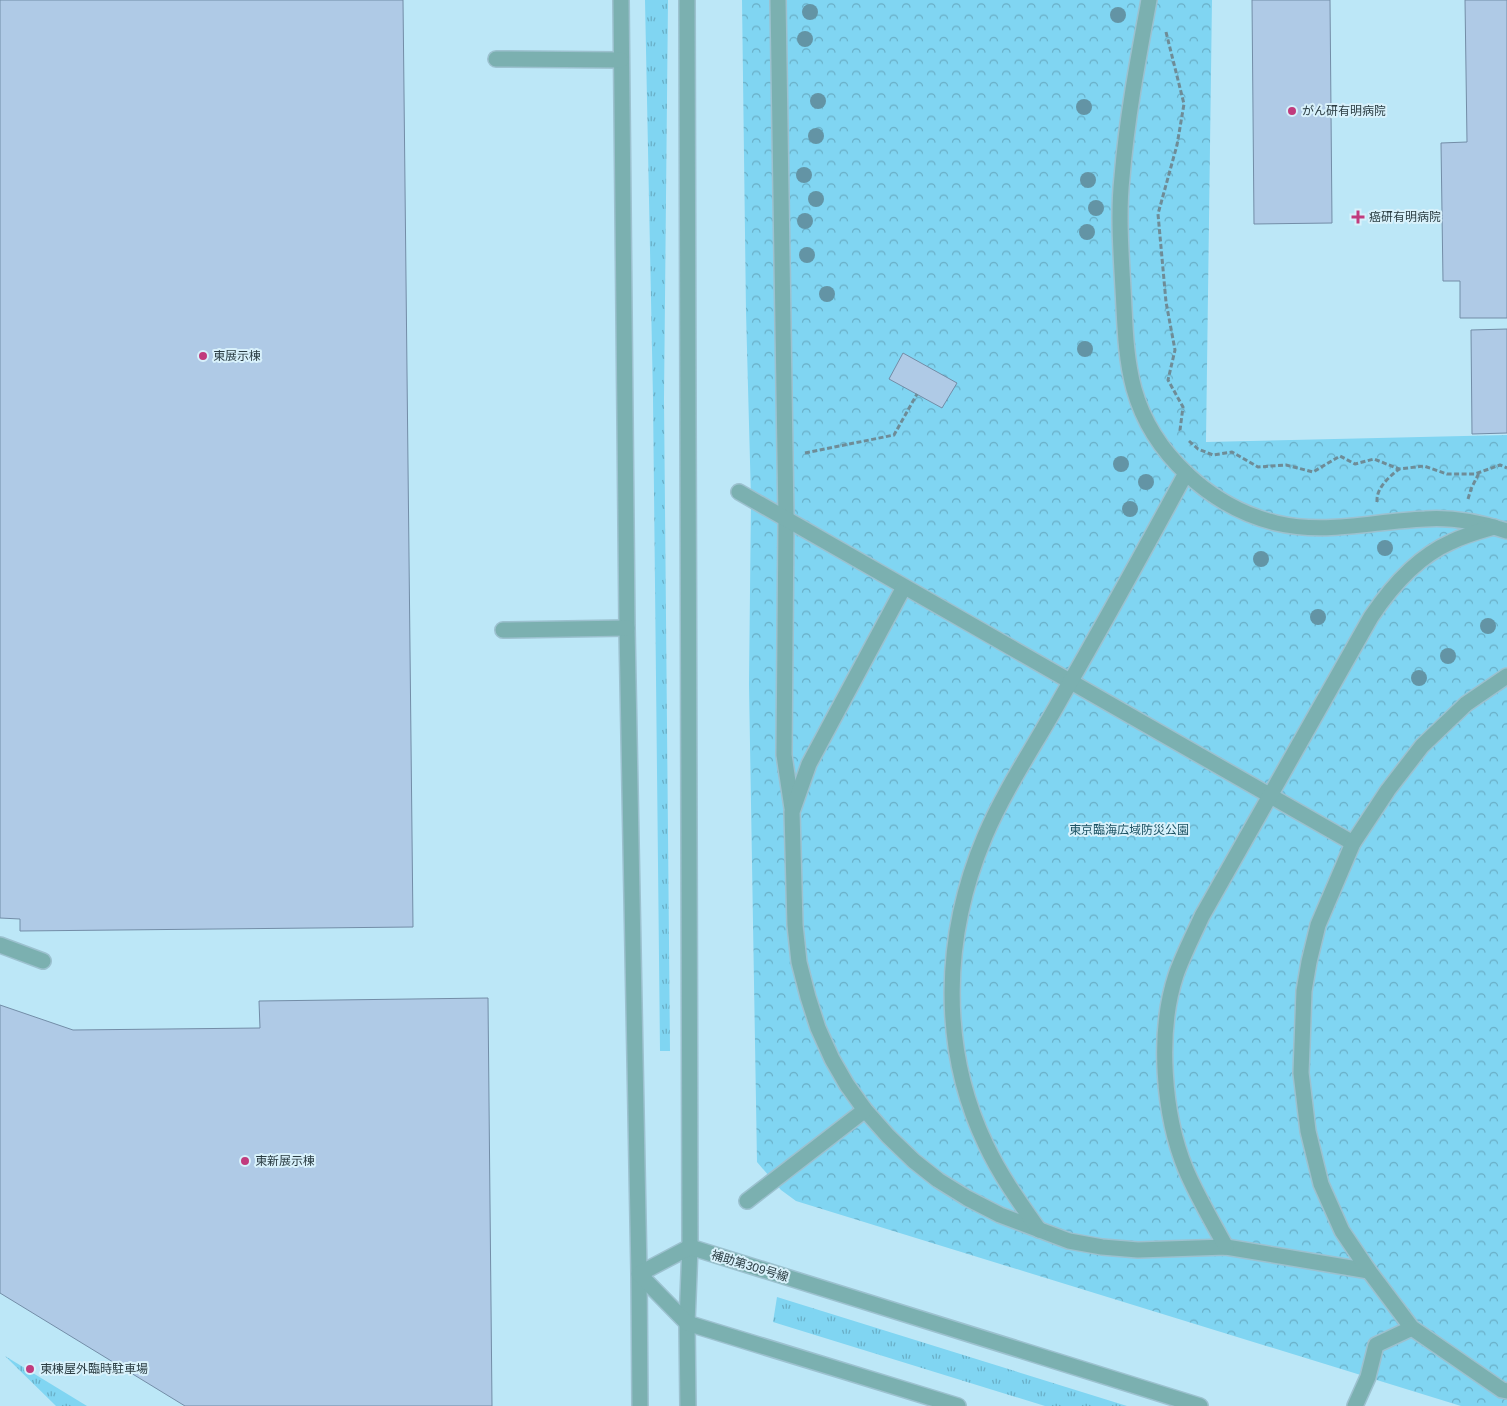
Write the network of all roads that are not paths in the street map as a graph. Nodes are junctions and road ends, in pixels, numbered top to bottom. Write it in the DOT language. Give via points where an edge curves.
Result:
graph roads {
  1 [pos="621,0"];
  2 [pos="687,0"];
  3 [pos="778,0"];
  4 [pos="1149,1"];
  5 [pos="496,59"];
  6 [pos="621,60"];
  7 [pos="1186,473"];
  8 [pos="739,492"];
  9 [pos="786,519"];
  10 [pos="1501,529"];
  11 [pos="904,587"];
  12 [pos="627,628"];
  13 [pos="503,630"];
  14 [pos="1507,676"];
  15 [pos="1071,682"];
  16 [pos="1270,796"];
  17 [pos="792,812"];
  18 [pos="1353,843"];
  19 [pos="0,944"];
  20 [pos="43,961"];
  21 [pos="865,1110"];
  22 [pos="747,1200"];
  23 [pos="1039,1230"];
  24 [pos="1226,1247"];
  25 [pos="690,1248"];
  26 [pos="1369,1271"];
  27 [pos="640,1274"];
  28 [pos="687,1324"];
  29 [pos="1412,1328"];
  30 [pos="1507,1391"];
  31 [pos="640,1406"];
  32 [pos="688,1406"];
  33 [pos="958,1406"];
  34 [pos="1200,1406"];
  35 [pos="1355,1406"];
  1 -- 6 [label="street"];
  2 -- 25 [label="street"];
  3 -- 9 [label="street"];
  4 -- 7 [label="street" via="1130,98 1122,178 1120,237 1126,344 1141,409 1163,447"];
  5 -- 6 [label="street"];
  6 -- 12 [label="street"];
  7 -- 10 [label="street" via="1226,504 1274,522 1316,529 1427,519"];
  7 -- 15 [label="street"];
  8 -- 9 [label="street"];
  9 -- 11 [label="street"];
  9 -- 17 [label="street" via="784,755"];
  10 -- 16 [label="street" via="1449,542 1399,580 1383,598"];
  11 -- 15 [label="street"];
  11 -- 17 [label="street" via="809,764"];
  12 -- 13 [label="street"];
  12 -- 27 [label="street"];
  14 -- 18 [label="street" via="1466,704 1422,746"];
  15 -- 16 [label="street"];
  15 -- 23 [label="street" via="985,835 956,929 951,988 955,1041 970,1106 986,1145"];
  16 -- 18 [label="street"];
  16 -- 24 [label="street" via="1188,945 1176,976 1165,1043 1170,1112 1177,1143 1185,1169"];
  17 -- 21 [label="street" via="799,962 818,1028 832,1059"];
  18 -- 26 [label="street" via="1318,925 1309,962 1304,991 1301,1073 1308,1131 1321,1184 1342,1231"];
  19 -- 20 [label="street"];
  21 -- 22 [label="street"];
  21 -- 23 [label="street" via="914,1161 938,1180 1000,1215"];
  23 -- 24 [label="street" via="1069,1241 1102,1247 1138,1250"];
  24 -- 26 [label="street"];
  25 -- 27 [label="street"];
  25 -- 28 [label="street"];
  25 -- 34 [label="street, 補助第309号線"];
  26 -- 29 [label="street"];
  27 -- 28 [label="street"];
  27 -- 31 [label="street"];
  28 -- 32 [label="street"];
  28 -- 33 [label="street"];
  29 -- 30 [label="street"];
  29 -- 35 [label="street" via="1376,1344 1368,1377"];
}
